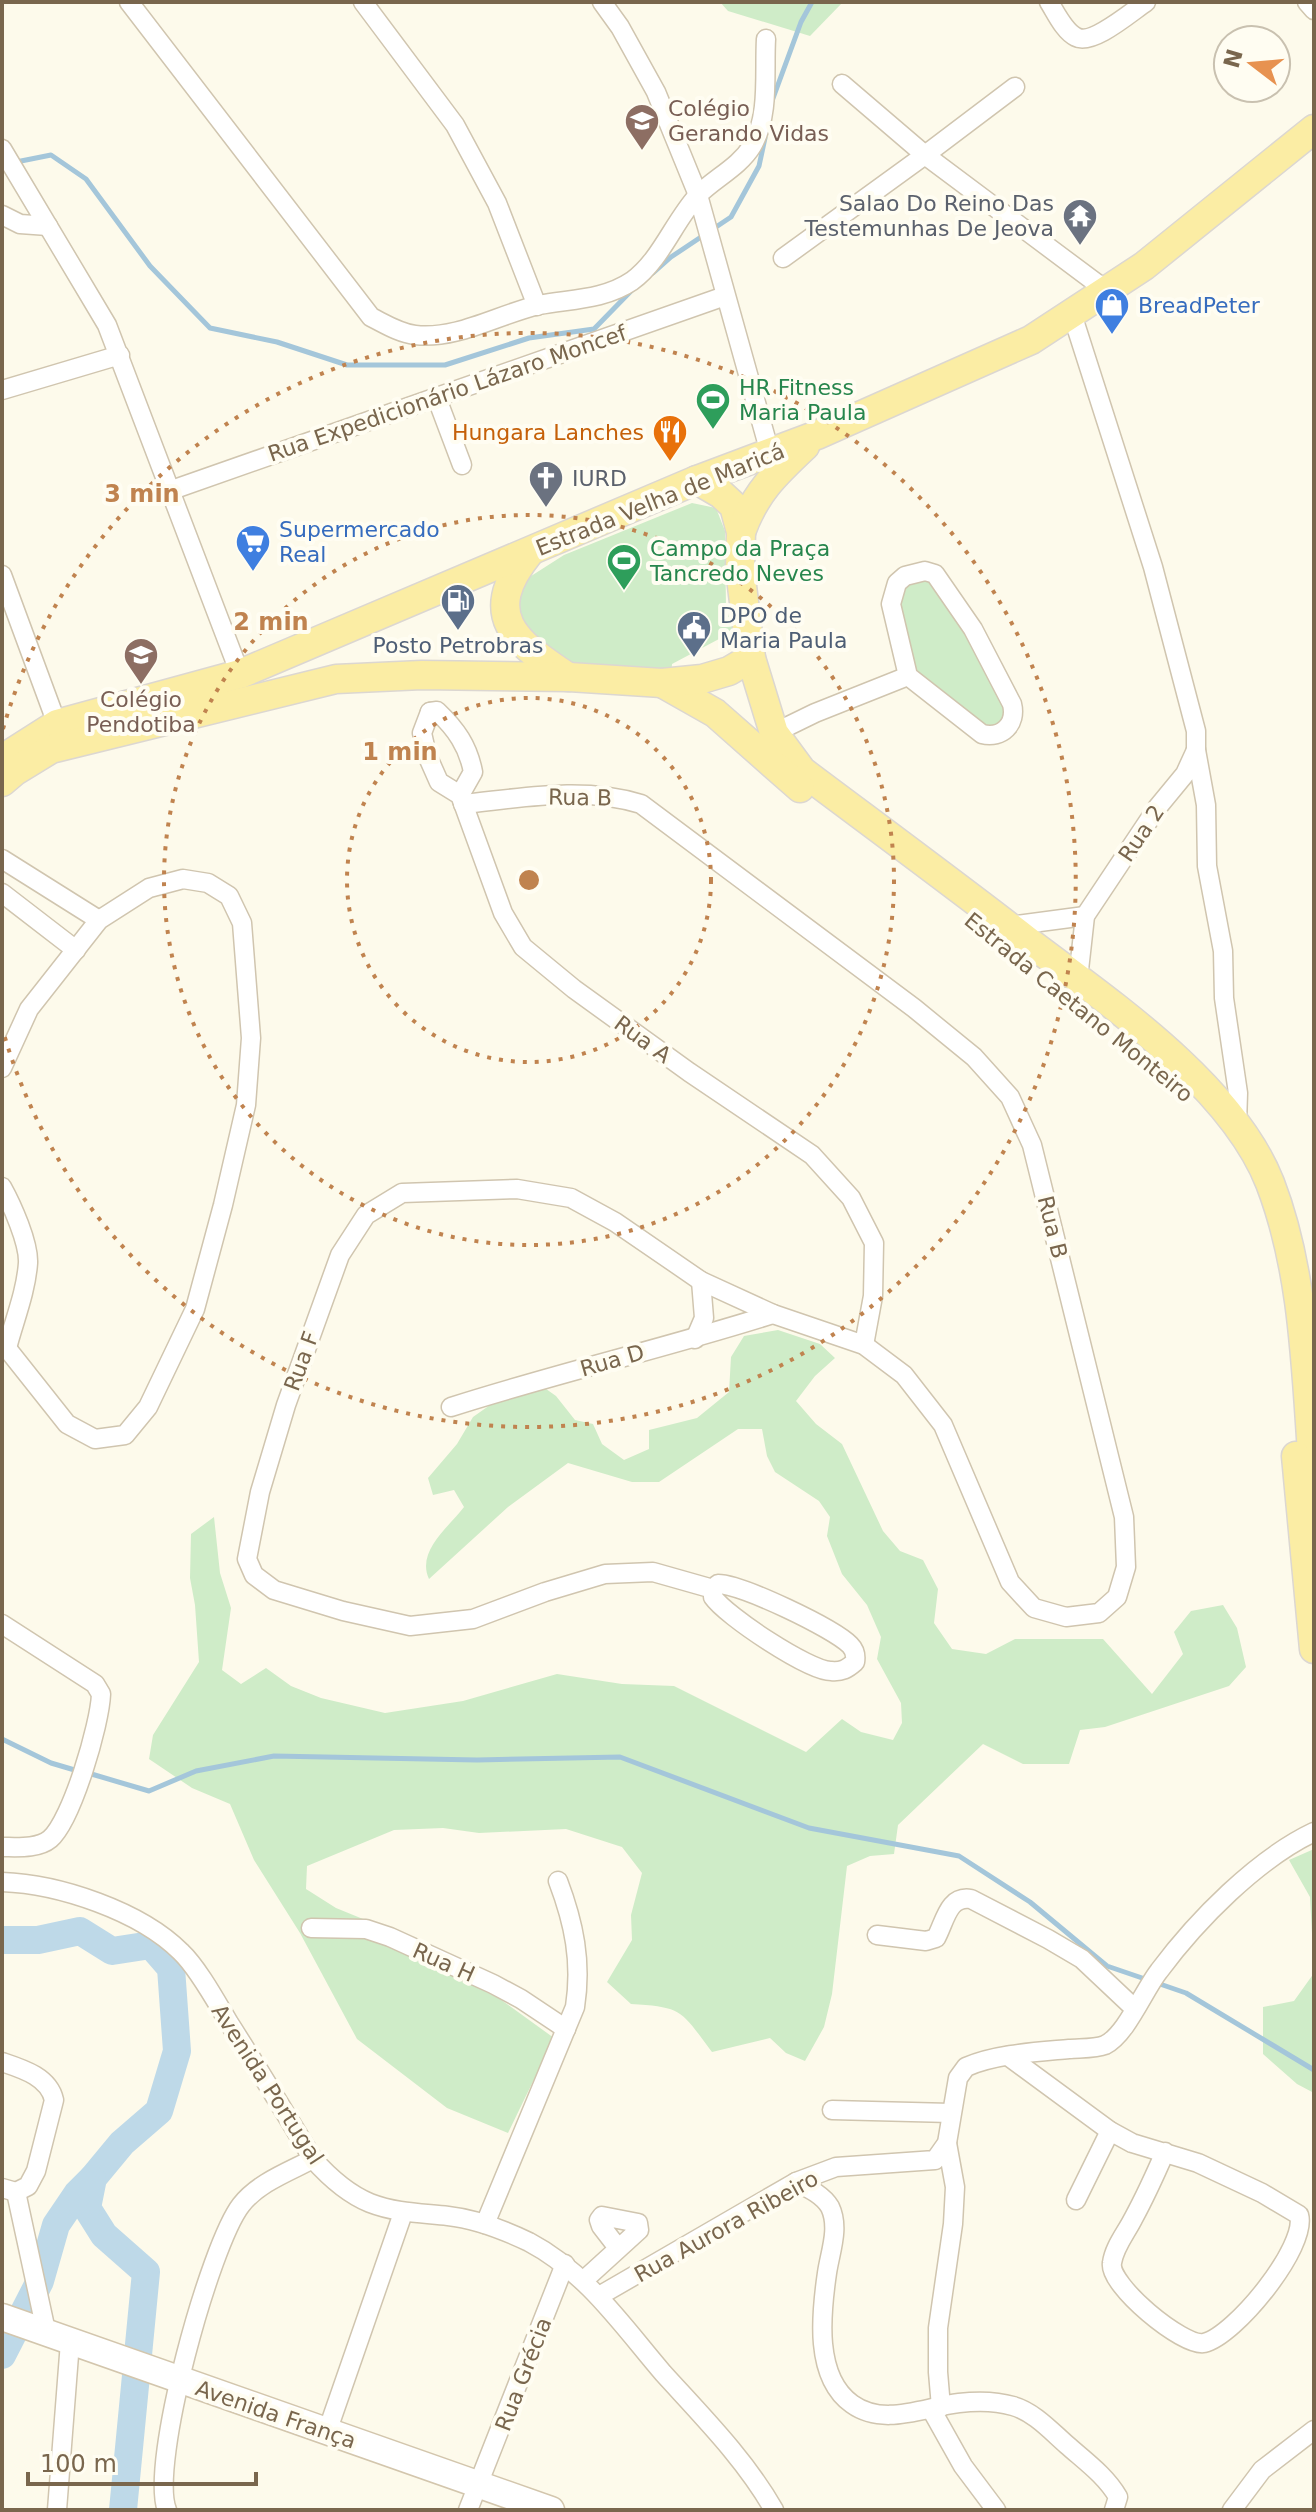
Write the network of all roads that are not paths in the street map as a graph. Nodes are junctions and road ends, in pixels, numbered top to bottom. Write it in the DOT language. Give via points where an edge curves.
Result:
graph roads {
  1 [pos="129,2"];
  2 [pos="363,2"];
  3 [pos="602,2"];
  4 [pos="1049,2"];
  5 [pos="1146,2"];
  6 [pos="1307,2"];
  7 [pos="1314,10"];
  8 [pos="766,39"];
  9 [pos="842,84"];
  10 [pos="1015,87"];
  11 [pos="1313,134"];
  12 [pos="2,149"];
  13 [pos="925,155"];
  14 [pos="698,195"];
  15 [pos="2,215"];
  16 [pos="48,226"];
  17 [pos="783,258"];
  18 [pos="1107,291"];
  19 [pos="725,296"];
  20 [pos="537,306"];
  21 [pos="1072,314"];
  22 [pos="120,355"];
  23 [pos="2,390"];
  24 [pos="436,396"];
  25 [pos="817,435"];
  26 [pos="770,453"];
  27 [pos="462,465"];
  28 [pos="697,480"];
  29 [pos="169,491"];
  30 [pos="741,532"];
  31 [pos="529,553"];
  32 [pos="2,575"];
  33 [pos="323,639"];
  34 [pos="751,658"];
  35 [pos="240,674"];
  36 [pos="422,675"];
  37 [pos="908,676"];
  38 [pos="569,677"];
  39 [pos="336,679"];
  40 [pos="662,683"];
  41 [pos="430,712"];
  42 [pos="57,724"];
  43 [pos="774,733"];
  44 [pos="1196,750"];
  45 [pos="2,759"];
  46 [pos="2,782"];
  47 [pos="462,799"];
  48 [pos="2,859"];
  49 [pos="2,893"];
  50 [pos="1085,916"];
  51 [pos="99,920"];
  52 [pos="1009,926"];
  53 [pos="76,950"];
  54 [pos="1078,979"];
  55 [pos="2,1068"];
  56 [pos="1237,1124"];
  57 [pos="2,1187"];
  58 [pos="701,1281"];
  59 [pos="1305,1283"];
  60 [pos="773,1314"];
  61 [pos="695,1339"];
  62 [pos="4,1345"];
  63 [pos="864,1345"];
  64 [pos="451,1407"];
  65 [pos="1314,1480"];
  66 [pos="713,1589"];
  67 [pos="2,1624"];
  68 [pos="1314,1649"];
  69 [pos="1314,1832"];
  70 [pos="2,1847"];
  71 [pos="558,1881"];
  72 [pos="2,1882"];
  73 [pos="311,1928"];
  74 [pos="877,1935"];
  75 [pos="1134,2008"];
  76 [pos="566,2029"];
  77 [pos="1008,2056"];
  78 [pos="2,2062"];
  79 [pos="832,2110"];
  80 [pos="951,2113"];
  81 [pos="1110,2131"];
  82 [pos="947,2143"];
  83 [pos="1165,2152"];
  84 [pos="313,2159"];
  85 [pos="796,2182"];
  86 [pos="9,2190"];
  87 [pos="1076,2200"];
  88 [pos="403,2213"];
  89 [pos="485,2224"];
  90 [pos="618,2248"];
  91 [pos="565,2264"];
  92 [pos="583,2281"];
  93 [pos="599,2296"];
  94 [pos="2,2317"];
  95 [pos="46,2331"];
  96 [pos="70,2342"];
  97 [pos="168,2377"];
  98 [pos="936,2408"];
  99 [pos="1314,2430"];
  100 [pos="327,2432"];
  101 [pos="480,2484"];
  102 [pos="1243,2494"];
  103 [pos="57,2510"];
  104 [pos="167,2510"];
  105 [pos="468,2510"];
  106 [pos="551,2510"];
  107 [pos="774,2510"];
  108 [pos="996,2510"];
  109 [pos="1114,2510"];
  110 [pos="1232,2510"];
  111 [pos="1256,2510"];
  1 -- 20 [label="street" via="371,317 416,335 445,333"];
  2 -- 20 [label="street" via="455,125 497,203"];
  3 -- 14 [label="street" via="656,92"];
  4 -- 5 [label="street" via="1071,34 1091,39"];
  6 -- 7 [label="street"];
  8 -- 14 [label="street" via="762,121 752,146"];
  9 -- 13 [label="street"];
  10 -- 13 [label="street"];
  11 -- 18 [label="main road, Estrada Velha de Maricá"];
  12 -- 16 [label="street"];
  13 -- 17 [label="street"];
  13 -- 18 [label="street"];
  14 -- 19 [label="street"];
  14 -- 20 [label="street" via="633,280 609,294"];
  15 -- 16 [label="street" via="20,224"];
  16 -- 22 [label="street" via="95,300"];
  18 -- 21 [label="main road, Estrada Velha de Maricá"];
  19 -- 24 [label="street, Rua Expedicionário Lázaro Moncef"];
  19 -- 26 [label="street"];
  21 -- 25 [label="main road, Estrada Velha de Maricá" via="1031,340"];
  21 -- 44 [label="street" via="1153,567 1196,731"];
  22 -- 23 [label="street"];
  22 -- 29 [label="street"];
  24 -- 27 [label="street"];
  24 -- 29 [label="street, Rua Expedicionário Lázaro Moncef"];
  25 -- 26 [label="main road, Estrada Velha de Maricá"];
  25 -- 30 [label="main road, Estrada Caetano Monteiro" via="770,478"];
  26 -- 28 [label="main road, Estrada Velha de Maricá"];
  28 -- 30 [label="main road, Estrada Caetano Monteiro" via="734,506"];
  28 -- 31 [label="main road, Estrada Velha de Maricá"];
  29 -- 35 [label="street"];
  30 -- 34 [label="main road, Estrada Caetano Monteiro" via="740,570"];
  31 -- 33 [label="main road, Estrada Velha de Maricá"];
  31 -- 38 [label="main road" via="512,576 508,624 519,641"];
  32 -- 42 [label="street"];
  33 -- 35 [label="main road, Estrada Velha de Maricá"];
  33 -- 39 [label="main road" via="314,661"];
  34 -- 40 [label="main road" via="702,679"];
  34 -- 43 [label="main road, Estrada Caetano Monteiro"];
  35 -- 42 [label="main road, Estrada Velha de Maricá"];
  36 -- 38 [label="main road"];
  36 -- 39 [label="main road"];
  36 -- 41 [label="street"];
  37 -- 37 [label="street" via="982,734 1004,731 1013,719 1012,704 973,629 935,574 925,571 905,576 892,593"];
  37 -- 43 [label="street"];
  38 -- 40 [label="main road"];
  39 -- 46 [label="main road" via="51,749"];
  40 -- 68 [label="main road, Estrada Caetano Monteiro" via="715,713 822,807 1068,994 1198,1103 1225,1139 1268,1225 1278,1266"];
  41 -- 47 [label="street, Rua A" via="422,733 427,755 439,782"];
  41 -- 47 [label="street" via="437,711 450,723 470,755 473,772"];
  42 -- 45 [label="main road, Estrada Velha de Maricá"];
  43 -- 52 [label="main road, Estrada Caetano Monteiro" via="802,771"];
  44 -- 50 [label="street, Rua 2"];
  44 -- 56 [label="street" via="1206,805 1207,866 1223,951"];
  47 -- 63 [label="street, Rua A" via="503,913 523,947 689,1072 812,1155 851,1198 874,1243 873,1296"];
  47 -- 63 [label="street, Rua B" via="614,795 641,804 914,1008 974,1057 1010,1097 1032,1145 1124,1517 1126,1567 1117,1597 1099,1613 1066,1617 1034,1608 1010,1582 943,1425 904,1375"];
  48 -- 51 [label="street"];
  49 -- 53 [label="street"];
  50 -- 52 [label="street"];
  50 -- 54 [label="street, Rua 2"];
  51 -- 53 [label="street"];
  51 -- 62 [label="street" via="149,888 183,879 208,883 229,896 242,923 251,1038 246,1105 195,1309 148,1407 125,1435 95,1439 67,1424"];
  52 -- 54 [label="main road, Estrada Caetano Monteiro"];
  53 -- 55 [label="street" via="29,1009"];
  54 -- 56 [label="main road, Estrada Caetano Monteiro" via="1150,1037"];
  56 -- 59 [label="main road, Estrada Caetano Monteiro" via="1269,1180"];
  57 -- 62 [label="street" via="28,1260"];
  58 -- 60 [label="street, Rua F"];
  58 -- 61 [label="street" via="704,1318"];
  58 -- 66 [label="street, Rua F" via="571,1198 517,1189 402,1193 366,1215 340,1255 286,1405 247,1559 254,1575 274,1590 410,1626 473,1619 605,1574 653,1572"];
  59 -- 65 [label="main road, Estrada Caetano Monteiro"];
  60 -- 61 [label="street, Rua D"];
  60 -- 63 [label="street, Rua F"];
  61 -- 64 [label="street, Rua D"];
  66 -- 66 [label="street, Rua F" via="725,1611 811,1666 829,1672 855,1662 851,1646 822,1627 729,1584"];
  67 -- 70 [label="street" via="95,1684 101,1694 77,1785 59,1828 48,1841"];
  69 -- 75 [label="street" via="1244,1880 1161,1967"];
  71 -- 76 [label="street" via="578,1949 577,1996"];
  72 -- 84 [label="street, Avenida Portugal" via="35,1883 78,1895 141,1923 182,1952"];
  73 -- 76 [label="street, Rua H" via="366,1929 390,1937 493,1984"];
  74 -- 75 [label="street" via="936,1938 953,1902 971,1899 1082,1959"];
  75 -- 77 [label="street" via="1107,2044"];
  76 -- 89 [label="street"];
  77 -- 80 [label="street" via="966,2067 958,2078"];
  77 -- 81 [label="street"];
  78 -- 86 [label="street" via="45,2081 54,2100 36,2171 28,2186"];
  79 -- 80 [label="street"];
  80 -- 82 [label="street"];
  81 -- 83 [label="street"];
  81 -- 87 [label="street"];
  82 -- 85 [label="street, Rua Aurora Ribeiro" via="935,2160 836,2167"];
  82 -- 98 [label="street" via="955,2187 938,2328"];
  83 -- 83 [label="street" via="1262,2193 1299,2215 1300,2228 1269,2285 1235,2323 1205,2343 1183,2338 1131,2298 1111,2268"];
  84 -- 88 [label="street, Avenida Portugal" via="331,2179 368,2202"];
  84 -- 97 [label="street" via="265,2184 241,2204"];
  85 -- 93 [label="street, Rua Aurora Ribeiro"];
  85 -- 98 [label="street" via="829,2206 834,2222 823,2315 825,2360 834,2387 853,2405 874,2414"];
  86 -- 95 [label="street"];
  88 -- 89 [label="street, Avenida Portugal"];
  88 -- 100 [label="street"];
  89 -- 91 [label="street, Avenida Portugal"];
  90 -- 92 [label="street"];
  91 -- 92 [label="street, Avenida Portugal"];
  91 -- 101 [label="street, Rua Grécia"];
  92 -- 93 [label="street, Avenida Portugal"];
  93 -- 107 [label="street, Avenida Portugal" via="731,2449"];
  94 -- 95 [label="street, Avenida França"];
  95 -- 96 [label="street, Avenida França"];
  96 -- 97 [label="street, Avenida França"];
  96 -- 103 [label="street"];
  97 -- 100 [label="street, Avenida França"];
  97 -- 104 [label="street" via="162,2475"];
  98 -- 108 [label="street" via="963,2466"];
  98 -- 109 [label="street" via="995,2403 1040,2420 1113,2489 1118,2497"];
  99 -- 102 [label="street" via="1262,2470"];
  100 -- 101 [label="street, Avenida França"];
  101 -- 105 [label="street, Rua Grécia"];
  101 -- 106 [label="street, Avenida França"];
  102 -- 110 [label="street"];
  102 -- 111 [label="street"];
}
